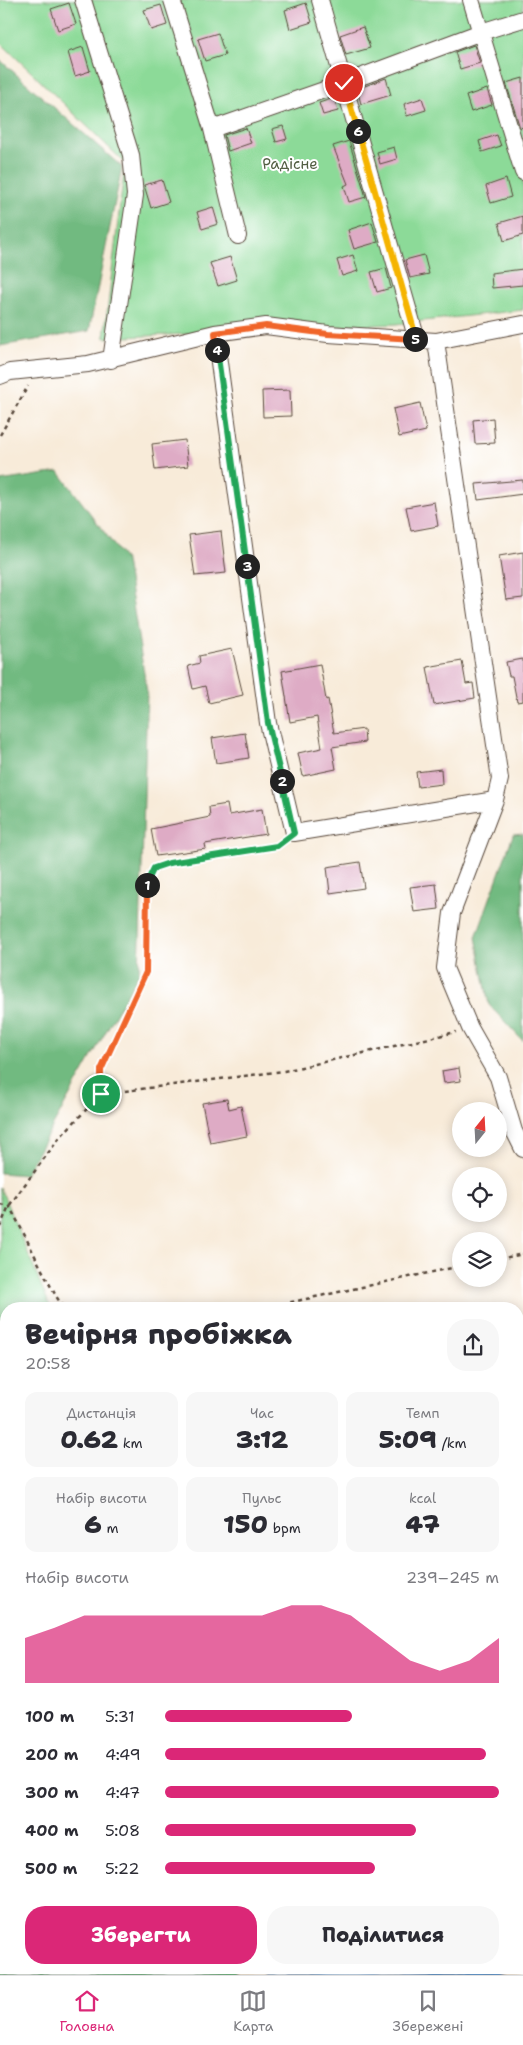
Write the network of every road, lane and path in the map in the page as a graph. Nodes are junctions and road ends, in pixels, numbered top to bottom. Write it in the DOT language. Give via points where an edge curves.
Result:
graph roads {
  1 [pos="83,0"];
  2 [pos="172,0"];
  3 [pos="320,0"];
  4 [pos="471,0"];
  5 [pos="523,19"];
  6 [pos="481,32"];
  7 [pos="344,83"];
  8 [pos="212,129"];
  9 [pos="523,172"];
  10 [pos="238,236"];
  11 [pos="523,324"];
  12 [pos="215,333"];
  13 [pos="417,340"];
  14 [pos="436,341"];
  15 [pos="111,360"];
  16 [pos="37,369"];
  17 [pos="3,372"];
  18 [pos="0,435"];
  19 [pos="495,800"];
  20 [pos="294,833"];
  21 [pos="470,1028"];
  22 [pos="101,1094"];
  23 [pos="523,1149"];
  24 [pos="0,1204"];
  25 [pos="9,1206"];
  26 [pos="0,1226"];
  27 [pos="523,1254"];
  28 [pos="507,1257"];
  29 [pos="452,1268"];
  30 [pos="60,1302"];
  31 [pos="292,1302"];
  1 -- 15 [label="street" via="131,156 136,194"];
  2 -- 8 [label="street"];
  3 -- 7 [label="street"];
  4 -- 6 [label="street"];
  5 -- 6 [label="street"];
  6 -- 7 [label="street"];
  6 -- 9 [label="street"];
  7 -- 8 [label="street"];
  7 -- 13 [label="street"];
  8 -- 10 [label="street"];
  11 -- 14 [label="street"];
  12 -- 13 [label="street" via="266,326"];
  12 -- 15 [label="street"];
  12 -- 20 [label="street" via="268,723"];
  13 -- 14 [label="street"];
  14 -- 19 [label="street" via="500,779"];
  15 -- 16 [label="street"];
  16 -- 17 [label="street"];
  16 -- 18 [label="path"];
  19 -- 20 [label="street"];
  19 -- 21 [label="street" via="452,913 445,968"];
  20 -- 22 [label="path" via="277,846 154,868 148,880 146,903 146,972 101,1070"];
  21 -- 22 [label="path" via="284,1071"];
  21 -- 23 [label="street" via="498,1076 514,1131"];
  22 -- 25 [label="path" via="60,1138"];
  24 -- 25 [label="path"];
  25 -- 26 [label="path"];
  25 -- 30 [label="path"];
  27 -- 28 [label="path"];
  29 -- 31 [label="path"];
}
